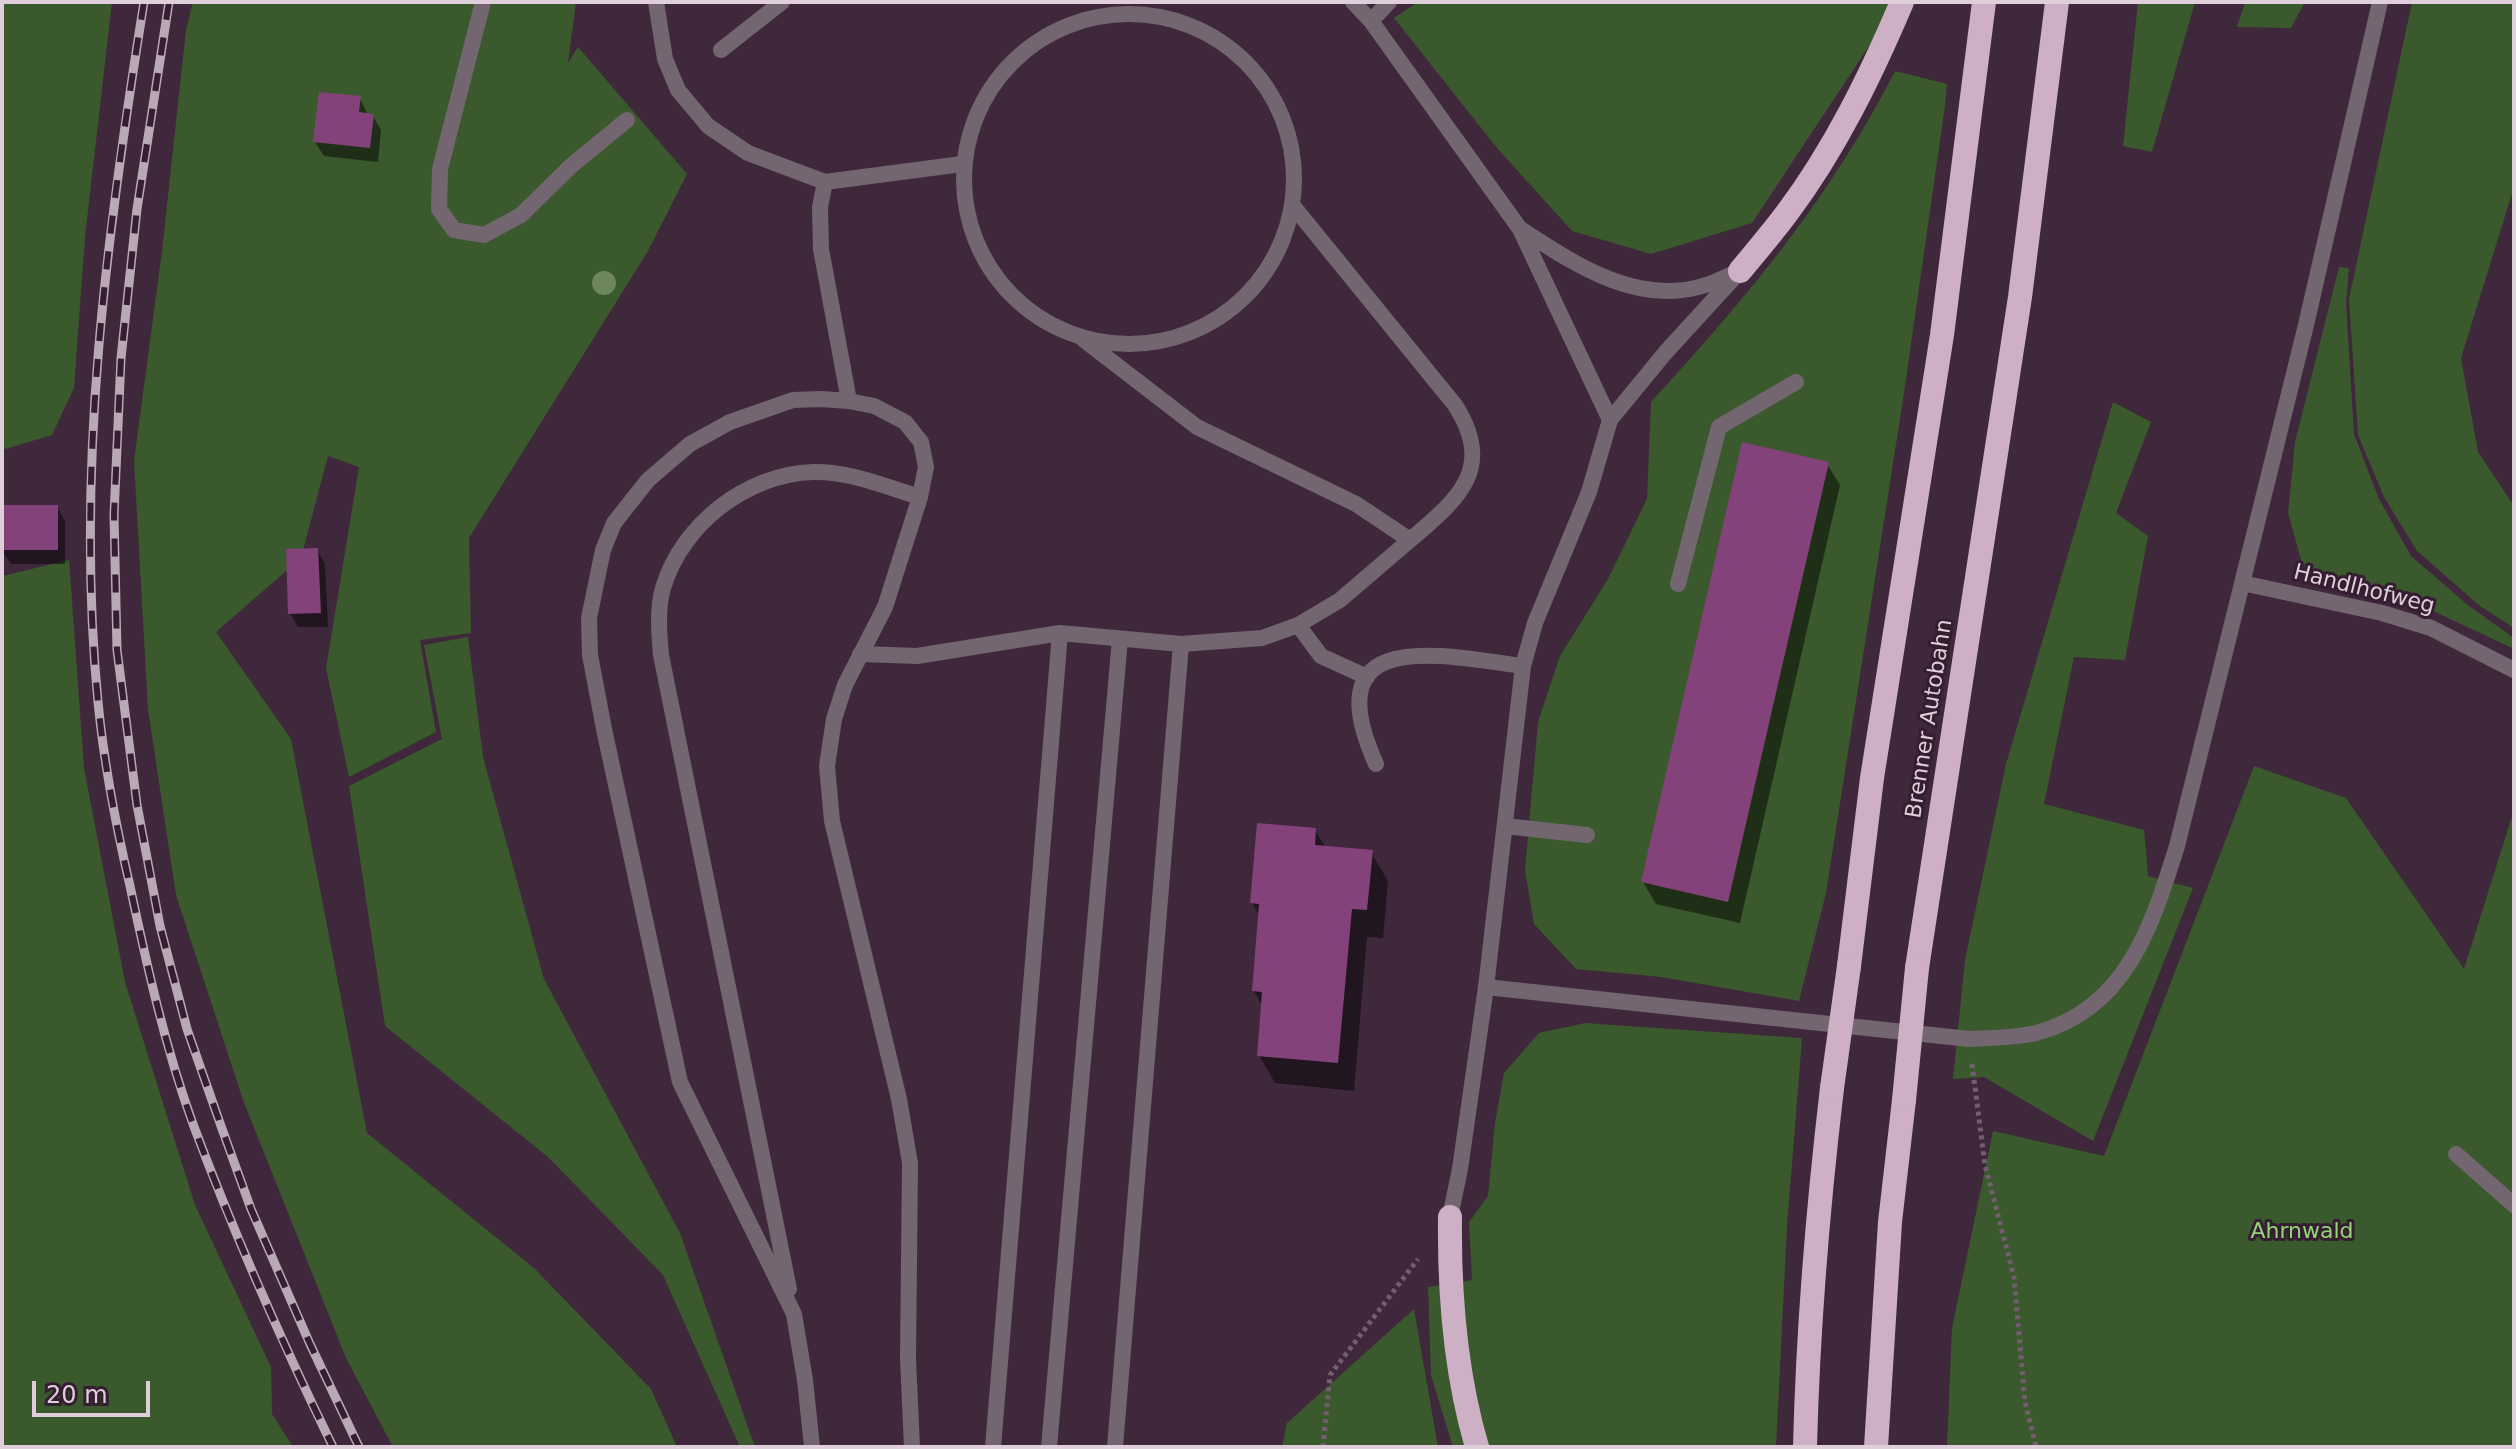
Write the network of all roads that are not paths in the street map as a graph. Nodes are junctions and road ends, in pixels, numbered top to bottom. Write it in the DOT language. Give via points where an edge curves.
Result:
graph roads {
  1 [pos="483,2"];
  2 [pos="656,2"];
  3 [pos="782,2"];
  4 [pos="1353,2"];
  5 [pos="1389,2"];
  6 [pos="1902,2"];
  7 [pos="1984,2"];
  8 [pos="2057,2"];
  9 [pos="2380,2"];
  10 [pos="1371,21"];
  11 [pos="721,50"];
  12 [pos="627,120"];
  13 [pos="962,164"];
  14 [pos="825,182"];
  15 [pos="1294,207"];
  16 [pos="1520,229"];
  17 [pos="1740,271"];
  18 [pos="1082,338"];
  19 [pos="1796,382"];
  20 [pos="849,401"];
  21 [pos="1610,420"];
  22 [pos="920,497"];
  23 [pos="1410,540"];
  24 [pos="2242,583"];
  25 [pos="1678,584"];
  26 [pos="1298,625"];
  27 [pos="1060,633"];
  28 [pos="1120,639"];
  29 [pos="1181,644"];
  30 [pos="860,654"];
  31 [pos="1523,666"];
  32 [pos="2514,670"];
  33 [pos="1367,677"];
  34 [pos="1376,764"];
  35 [pos="1505,826"];
  36 [pos="1587,835"];
  37 [pos="1486,987"];
  38 [pos="2456,1154"];
  39 [pos="2514,1205"];
  40 [pos="1450,1217"];
  41 [pos="794,1314"];
  42 [pos="812,1447"];
  43 [pos="912,1447"];
  44 [pos="993,1447"];
  45 [pos="1049,1447"];
  46 [pos="1115,1447"];
  47 [pos="1477,1447"];
  48 [pos="1805,1447"];
  49 [pos="1876,1447"];
  1 -- 12 [label="street" via="440,169 439,209 454,230 484,235 521,215"];
  2 -- 14 [label="street" via="671,74 708,126 748,153"];
  3 -- 11 [label="street"];
  4 -- 10 [label="street"];
  5 -- 10 [label="street"];
  6 -- 17 [label="highway" via="1836,139 1788,212"];
  7 -- 48 [label="highway, bridge" via="1942,335 1872,778 1832,1088 1816,1245"];
  8 -- 49 [label="highway, Brenner Autobahn, bridge" via="2020,297 1917,968 1890,1222"];
  9 -- 24 [label="street"];
  10 -- 16 [label="street"];
  13 -- 14 [label="street"];
  13 -- 15 [label="street" via="971,128 997,79 1037,42 1087,19 1142,14 1196,27 1242,58 1276,101 1293,153"];
  13 -- 18 [label="street" via="972,234 997,280 1035,316"];
  14 -- 20 [label="street" via="821,249"];
  15 -- 18 [label="street" via="1273,261 1238,304 1191,333 1137,344"];
  15 -- 23 [label="street" via="1455,405 1472,438 1472,467 1466,481 1443,512"];
  16 -- 17 [label="street" via="1571,262 1611,281 1647,290 1676,291"];
  16 -- 21 [label="street"];
  17 -- 21 [label="street"];
  18 -- 23 [label="street" via="1197,427 1356,504"];
  19 -- 25 [label="street" via="1719,427"];
  20 -- 22 [label="street" via="892,414 915,432 926,467"];
  20 -- 41 [label="street" via="793,400 761,409 690,444 668,462 614,523 597,571 589,618 604,729 680,1082"];
  21 -- 31 [label="street" via="1589,492 1535,623"];
  22 -- 30 [label="street" via="885,607"];
  22 -- 41 [label="street" via="817,472 792,473 753,487 710,516 687,542 663,589 659,611 661,655"];
  23 -- 26 [label="street" via="1340,600"];
  24 -- 32 [label="street, Handlhofweg" via="2407,620"];
  24 -- 37 [label="street" via="2177,846 2152,923 2116,983 2058,1025 2018,1037 1969,1039"];
  26 -- 29 [label="street" via="1262,638"];
  26 -- 33 [label="street" via="1321,656"];
  27 -- 28 [label="street"];
  27 -- 30 [label="street" via="917,656"];
  27 -- 44 [label="street"];
  28 -- 29 [label="street"];
  28 -- 45 [label="street"];
  29 -- 46 [label="street"];
  30 -- 43 [label="street" via="834,719 827,786 910,1163"];
  31 -- 33 [label="street" via="1435,654 1402,657 1377,666"];
  31 -- 35 [label="street"];
  33 -- 34 [label="street" via="1360,690 1359,713"];
  35 -- 36 [label="street"];
  35 -- 37 [label="street"];
  37 -- 40 [label="street"];
  38 -- 39 [label="street"];
  40 -- 47 [label="highway" via="1455,1339"];
  41 -- 42 [label="street"];
}
